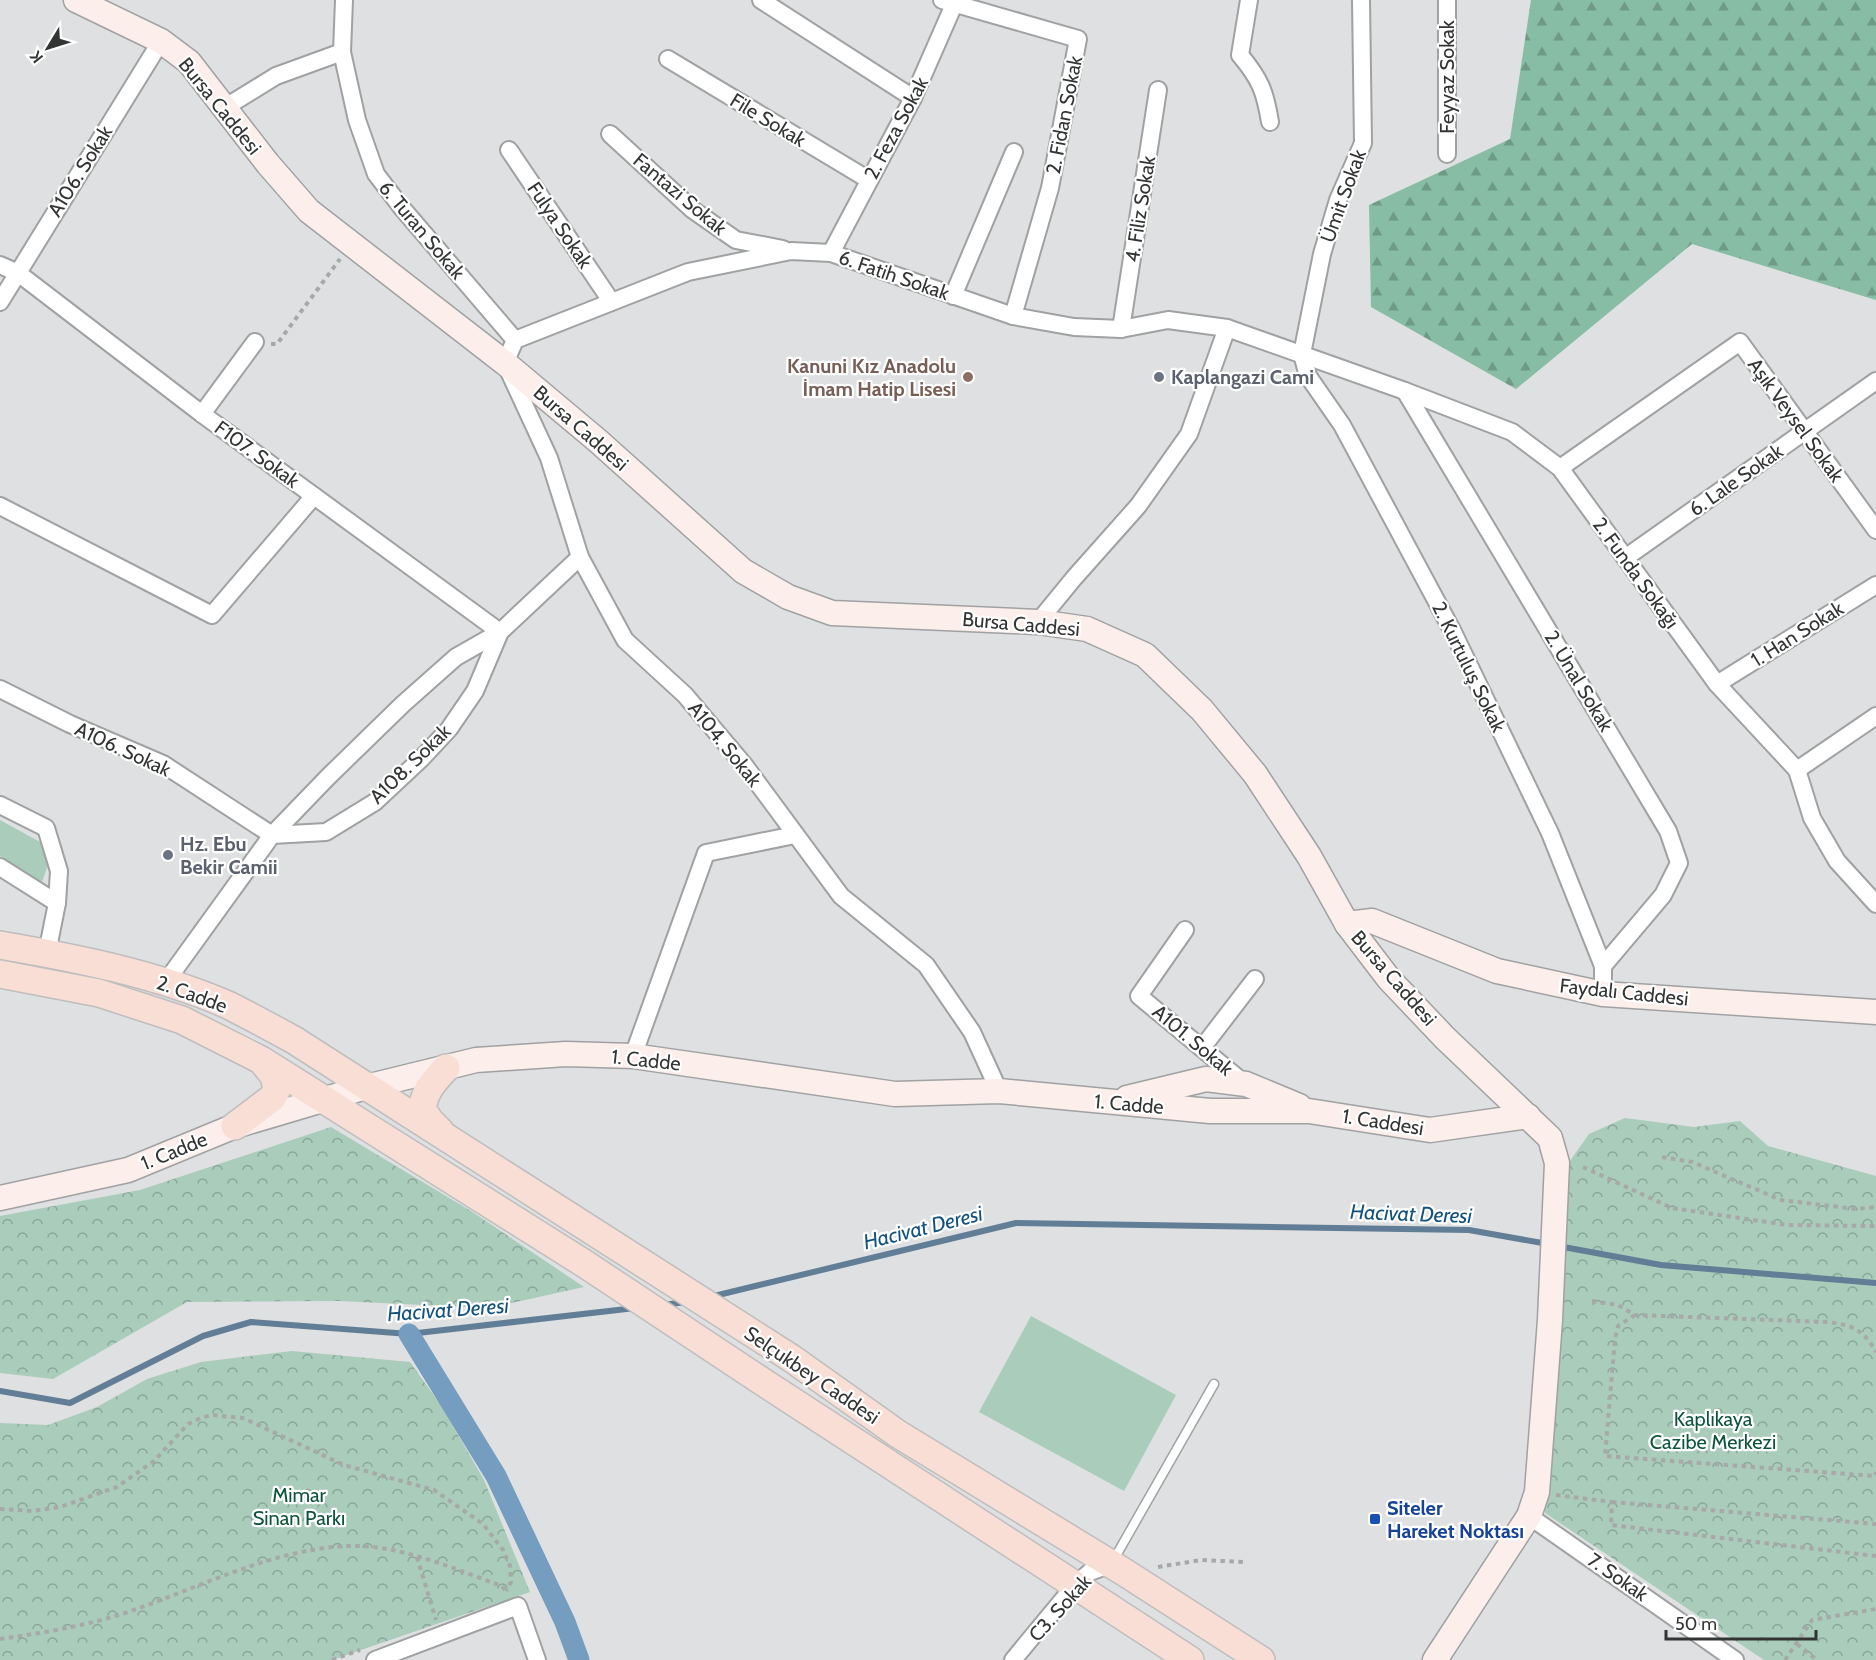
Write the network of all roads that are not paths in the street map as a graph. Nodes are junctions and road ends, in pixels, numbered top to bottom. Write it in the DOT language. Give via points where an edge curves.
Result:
graph roads {
  1 [pos="76,0"];
  2 [pos="344,0"];
  3 [pos="761,0"];
  4 [pos="1249,0"];
  5 [pos="1361,0"];
  6 [pos="1448,0"];
  7 [pos="951,2"];
  8 [pos="160,41"];
  9 [pos="342,52"];
  10 [pos="668,59"];
  11 [pos="1158,90"];
  12 [pos="913,98"];
  13 [pos="224,108"];
  14 [pos="1270,122"];
  15 [pos="610,134"];
  16 [pos="509,150"];
  17 [pos="1014,152"];
  18 [pos="1447,154"];
  19 [pos="868,180"];
  20 [pos="791,251"];
  21 [pos="831,253"];
  22 [pos="0,265"];
  23 [pos="18,273"];
  24 [pos="953,296"];
  25 [pos="611,301"];
  26 [pos="0,302"];
  27 [pos="1012,316"];
  28 [pos="1227,328"];
  29 [pos="1121,329"];
  30 [pos="515,340"];
  31 [pos="255,342"];
  32 [pos="1302,354"];
  33 [pos="505,363"];
  34 [pos="1876,381"];
  35 [pos="1406,391"];
  36 [pos="202,414"];
  37 [pos="1804,432"];
  38 [pos="1560,468"];
  39 [pos="315,496"];
  40 [pos="0,506"];
  41 [pos="1876,530"];
  42 [pos="580,557"];
  43 [pos="1625,558"];
  44 [pos="1876,585"];
  45 [pos="1038,622"];
  46 [pos="500,632"];
  47 [pos="1718,684"];
  48 [pos="0,689"];
  49 [pos="1876,716"];
  50 [pos="1797,770"];
  51 [pos="0,805"];
  52 [pos="272,835"];
  53 [pos="795,835"];
  54 [pos="0,867"];
  55 [pos="57,903"];
  56 [pos="1876,904"];
  57 [pos="1347,924"];
  58 [pos="1185,930"];
  59 [pos="0,945"];
  60 [pos="47,953"];
  61 [pos="1603,966"];
  62 [pos="0,974"];
  63 [pos="1255,979"];
  64 [pos="165,983"];
  65 [pos="1603,994"];
  66 [pos="1876,1012"];
  67 [pos="1202,1048"];
  68 [pos="633,1056"];
  69 [pos="261,1060"];
  70 [pos="446,1068"];
  71 [pos="1246,1084"];
  72 [pos="366,1087"];
  73 [pos="999,1091"];
  74 [pos="324,1100"];
  75 [pos="1111,1102"];
  76 [pos="1309,1111"];
  77 [pos="1528,1116"];
  78 [pos="235,1126"];
  79 [pos="452,1142"];
  80 [pos="0,1198"];
  81 [pos="1214,1384"];
  82 [pos="898,1434"];
  83 [pos="874,1454"];
  84 [pos="1529,1516"];
  85 [pos="1118,1568"];
  86 [pos="1076,1585"];
  87 [pos="375,1660"];
  88 [pos="537,1660"];
  89 [pos="1013,1660"];
  90 [pos="1190,1660"];
  91 [pos="1261,1660"];
  92 [pos="1435,1660"];
  93 [pos="1735,1660"];
  1 -- 8 [label="main road, Bursa Caddesi"];
  2 -- 9 [label="street, 6. Turan Sokak"];
  3 -- 12 [label="street"];
  4 -- 14 [label="street" via="1240,55 1258,76"];
  5 -- 32 [label="street, Ümit Sokak" via="1363,143 1322,254"];
  6 -- 18 [label="street, Feyyaz Sokak"];
  7 -- 12 [label="street, 2. Feza Sokak" via="931,61"];
  7 -- 27 [label="street, 2. Fidan Sokak" via="1078,39 1050,188"];
  8 -- 13 [label="main road, Bursa Caddesi" via="189,62"];
  8 -- 23 [label="street, A106. Sokak"];
  9 -- 13 [label="street" via="276,76"];
  9 -- 30 [label="street, 6. Turan Sokak" via="357,120 376,174"];
  10 -- 19 [label="street, File Sokak"];
  11 -- 29 [label="street, 4. Filiz Sokak"];
  12 -- 19 [label="street, 2. Feza Sokak"];
  13 -- 33 [label="main road, Bursa Caddesi" via="309,211"];
  15 -- 20 [label="street, Fantazi Sokak" via="693,210 736,240"];
  16 -- 25 [label="street, Fulya Sokak"];
  17 -- 24 [label="street"];
  19 -- 21 [label="street, 2. Feza Sokak"];
  20 -- 21 [label="street, 6. Fatih Sokak"];
  20 -- 25 [label="street, 6. Fatih Sokak" via="688,272"];
  21 -- 24 [label="street, 6. Fatih Sokak"];
  22 -- 23 [label="street, F107. Sokak"];
  23 -- 26 [label="street, A106. Sokak"];
  23 -- 36 [label="street, F107. Sokak"];
  24 -- 27 [label="street, 6. Fatih Sokak"];
  25 -- 30 [label="street, 6. Fatih Sokak"];
  27 -- 29 [label="street, 6. Fatih Sokak" via="1074,327"];
  28 -- 29 [label="street, 6. Fatih Sokak" via="1168,320"];
  28 -- 32 [label="street, 6. Fatih Sokak"];
  28 -- 45 [label="street" via="1189,434 1138,506"];
  30 -- 33 [label="street"];
  31 -- 36 [label="street"];
  32 -- 35 [label="street, 2. Funda Sokağı"];
  32 -- 61 [label="street, 2. Kurtuluş Sokak" via="1308,376 1342,425 1454,632 1550,833"];
  33 -- 42 [label="street, A104. Sokak" via="549,458"];
  33 -- 45 [label="main road, Bursa Caddesi" via="743,571 788,597 832,612"];
  34 -- 37 [label="street, 6. Lale Sokak"];
  35 -- 38 [label="street, 2. Funda Sokağı" via="1512,432"];
  35 -- 61 [label="street, 2. Ünal Sokak" via="1668,831 1679,863 1663,895"];
  36 -- 39 [label="street, F107. Sokak"];
  37 -- 38 [label="street, Aşık Veysel Sokak" via="1740,342"];
  37 -- 41 [label="street, Aşık Veysel Sokak"];
  37 -- 43 [label="street, 6. Lale Sokak"];
  38 -- 43 [label="street, 2. Funda Sokağı"];
  39 -- 40 [label="street" via="212,615"];
  39 -- 46 [label="street, F107. Sokak"];
  42 -- 46 [label="street, A108. Sokak"];
  42 -- 53 [label="street, A104. Sokak" via="625,640 685,695 745,766"];
  43 -- 47 [label="street, 2. Funda Sokağı"];
  44 -- 47 [label="street, 1. Han Sokak"];
  45 -- 57 [label="main road, Bursa Caddesi" via="1087,629 1145,655 1202,710 1255,774 1309,856"];
  46 -- 52 [label="street, A108. Sokak" via="456,657 403,704"];
  46 -- 52 [label="street, A108. Sokak" via="475,692 450,729 375,802 326,832"];
  47 -- 50 [label="street, 2. Funda Sokağı"];
  48 -- 52 [label="street, A106. Sokak" via="163,764"];
  49 -- 50 [label="street"];
  50 -- 56 [label="street, 2. Funda Sokağı" via="1812,818 1837,861"];
  51 -- 55 [label="street" via="46,828 59,872"];
  52 -- 64 [label="street, A108. Sokak"];
  53 -- 68 [label="street" via="706,853"];
  53 -- 73 [label="street, A104. Sokak" via="841,896 926,965 972,1032"];
  54 -- 55 [label="street"];
  55 -- 60 [label="street"];
  57 -- 65 [label="main road, Faydalı Caddesi" via="1372,921 1497,971"];
  57 -- 77 [label="main road, Bursa Caddesi" via="1389,980"];
  58 -- 67 [label="street, A101. Sokak" via="1140,996"];
  59 -- 60 [label="main road, 2. Cadde"];
  60 -- 64 [label="main road, 2. Cadde"];
  61 -- 65 [label="street, 2. Kurtuluş Sokak"];
  62 -- 69 [label="main road, 2. Cadde" via="99,993 172,1016"];
  63 -- 67 [label="street"];
  64 -- 72 [label="main road, 2. Cadde" via="256,1020"];
  65 -- 66 [label="main road, Faydalı Caddesi"];
  67 -- 71 [label="street, A101. Sokak"];
  68 -- 70 [label="main road, 1. Cadde" via="566,1054 476,1060"];
  68 -- 73 [label="main road, 1. Cadde" via="895,1094"];
  69 -- 74 [label="main road, 2. Cadde"];
  69 -- 78 [label="main road" via="274,1077 277,1089 272,1098"];
  70 -- 72 [label="main road, 1. Cadde"];
  70 -- 79 [label="main road" via="429,1085 422,1109"];
  71 -- 75 [label="main road" via="1206,1079"];
  71 -- 76 [label="main road"];
  72 -- 74 [label="main road, 1. Cadde"];
  72 -- 79 [label="main road, Selçukbey Caddesi"];
  73 -- 75 [label="main road, 1. Cadde"];
  74 -- 78 [label="main road, 1. Cadde"];
  74 -- 83 [label="main road, Selçukbey Caddesi" via="585,1263"];
  75 -- 76 [label="main road, 1. Cadde" via="1209,1112"];
  76 -- 77 [label="main road, 1. Caddesi" via="1430,1130"];
  77 -- 84 [label="main road, Bursa Caddesi" via="1550,1138 1557,1162 1537,1492"];
  78 -- 80 [label="main road, 1. Cadde" via="128,1170"];
  79 -- 82 [label="main road, Selçukbey Caddesi" via="791,1358"];
  81 -- 85 [label="lane"];
  82 -- 83 [label="main road"];
  82 -- 85 [label="main road, Selçukbey Caddesi"];
  83 -- 86 [label="main road, Selçukbey Caddesi"];
  84 -- 92 [label="main road, Bursa Caddesi"];
  84 -- 93 [label="street, 7. Sokak"];
  85 -- 86 [label="street, C3. Sokak" via="1090,1572"];
  85 -- 91 [label="main road, Selçukbey Caddesi"];
  86 -- 89 [label="street, C3. Sokak"];
  86 -- 90 [label="main road, Selçukbey Caddesi"];
  87 -- 88 [label="street" via="518,1606"];
}
